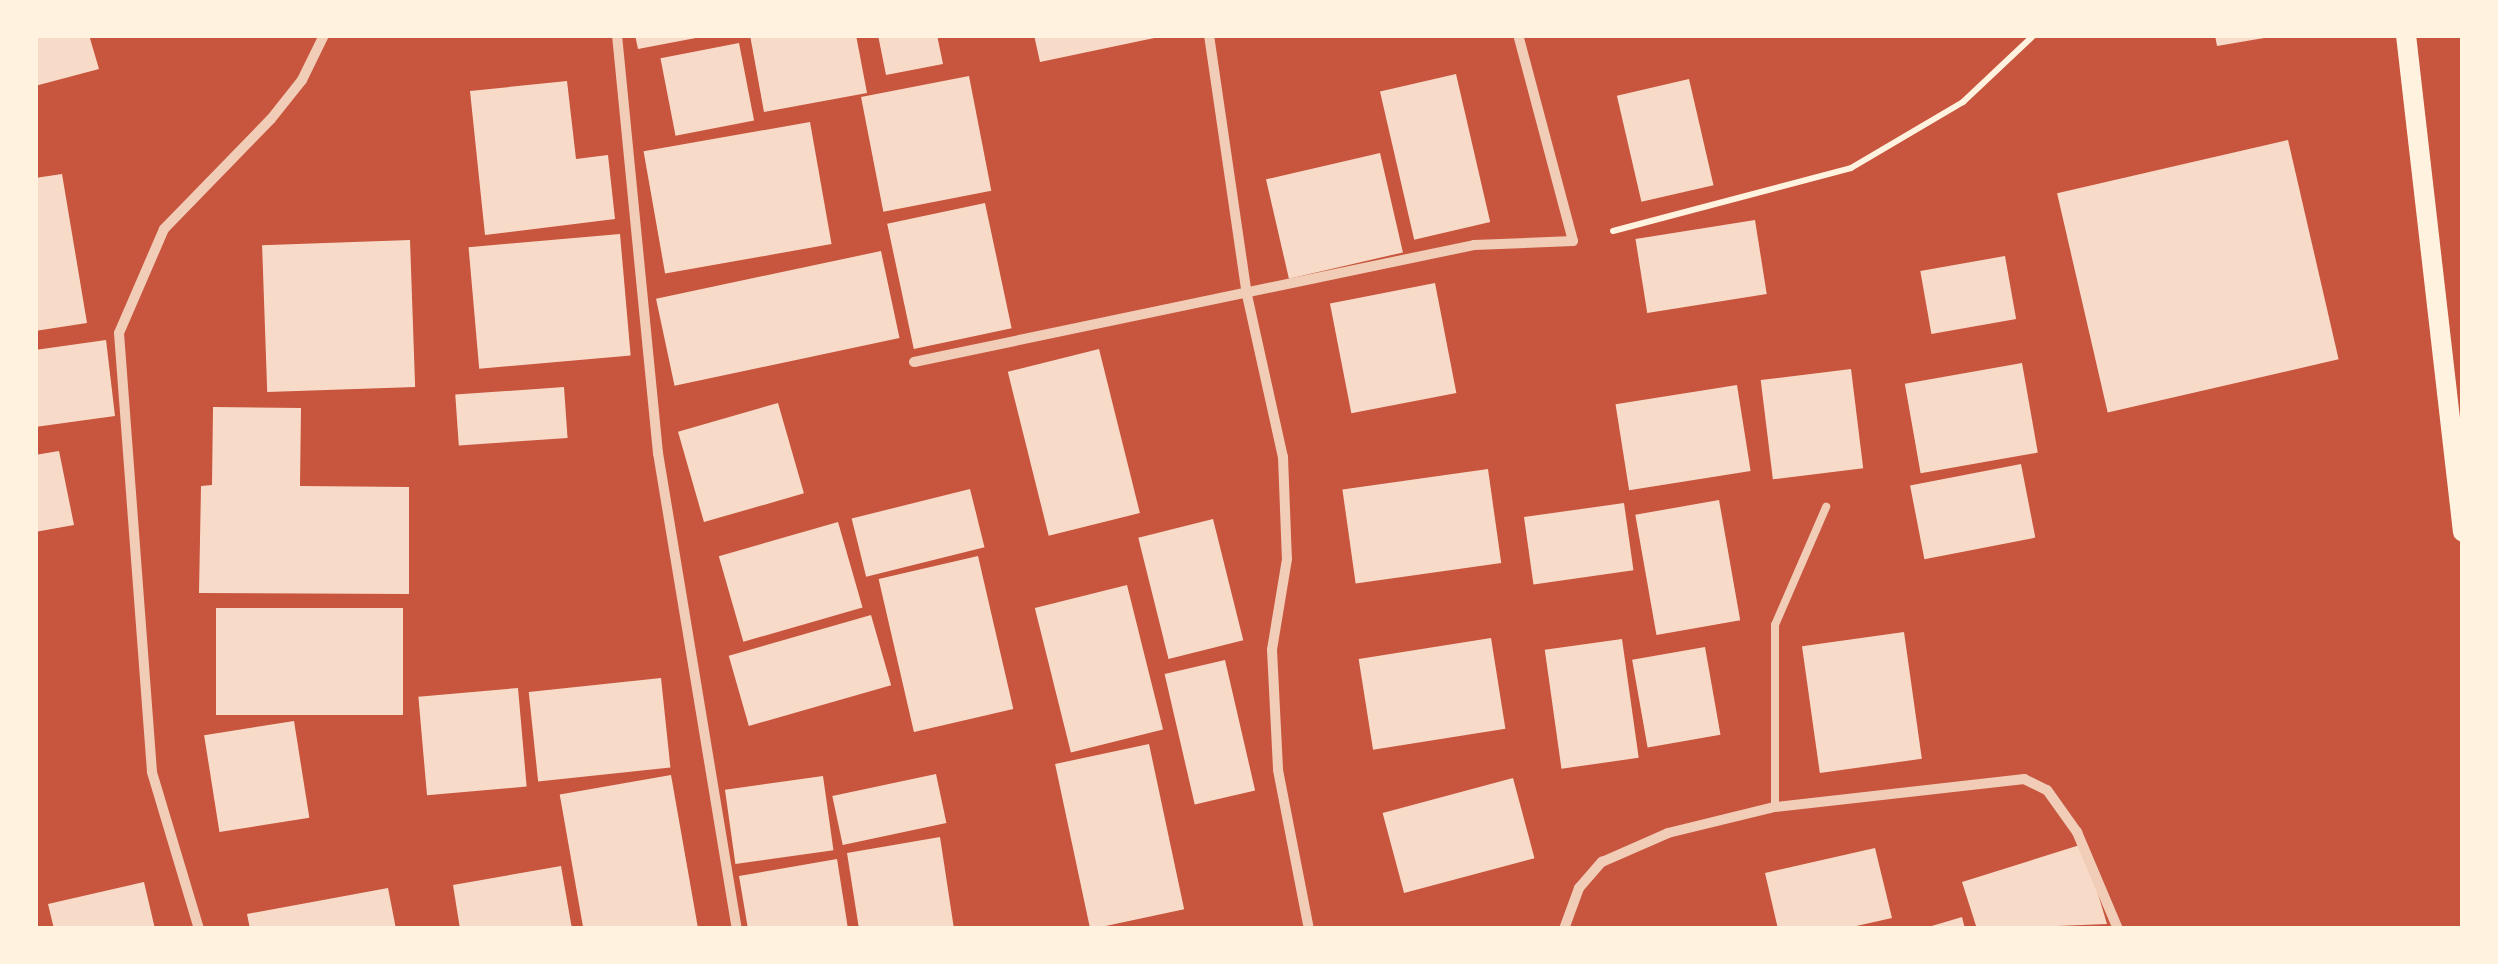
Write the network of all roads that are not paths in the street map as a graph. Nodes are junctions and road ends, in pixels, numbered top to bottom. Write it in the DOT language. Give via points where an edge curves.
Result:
graph roads {
  1 [pos="324,35"];
  2 [pos="617,35"];
  3 [pos="1209,35"];
  4 [pos="1518,35"];
  5 [pos="2406,35"];
  6 [pos="1247,295"];
  7 [pos="914,362"];
  8 [pos="1826,508"];
  9 [pos="2463,532"];
  10 [pos="1775,808"];
  11 [pos="199,929"];
  12 [pos="737,929"];
  13 [pos="1309,929"];
  14 [pos="1564,929"];
  15 [pos="2118,929"];
  1 -- 11 [label="street" via="302,80 271,118 164,228 119,333 152,772"];
  2 -- 12 [label="street" via="658,453"];
  3 -- 6 [label="street"];
  4 -- 6 [label="street" via="1573,242 1474,245"];
  5 -- 9 [label="main road"];
  6 -- 7 [label="street"];
  6 -- 13 [label="street" via="1284,457 1287,559 1272,650 1278,770"];
  8 -- 10 [label="lane" via="1776,625"];
  10 -- 14 [label="street" via="1668,833 1602,862 1579,888"];
  10 -- 15 [label="street" via="2024,779 2047,790 2084,844"];
}
